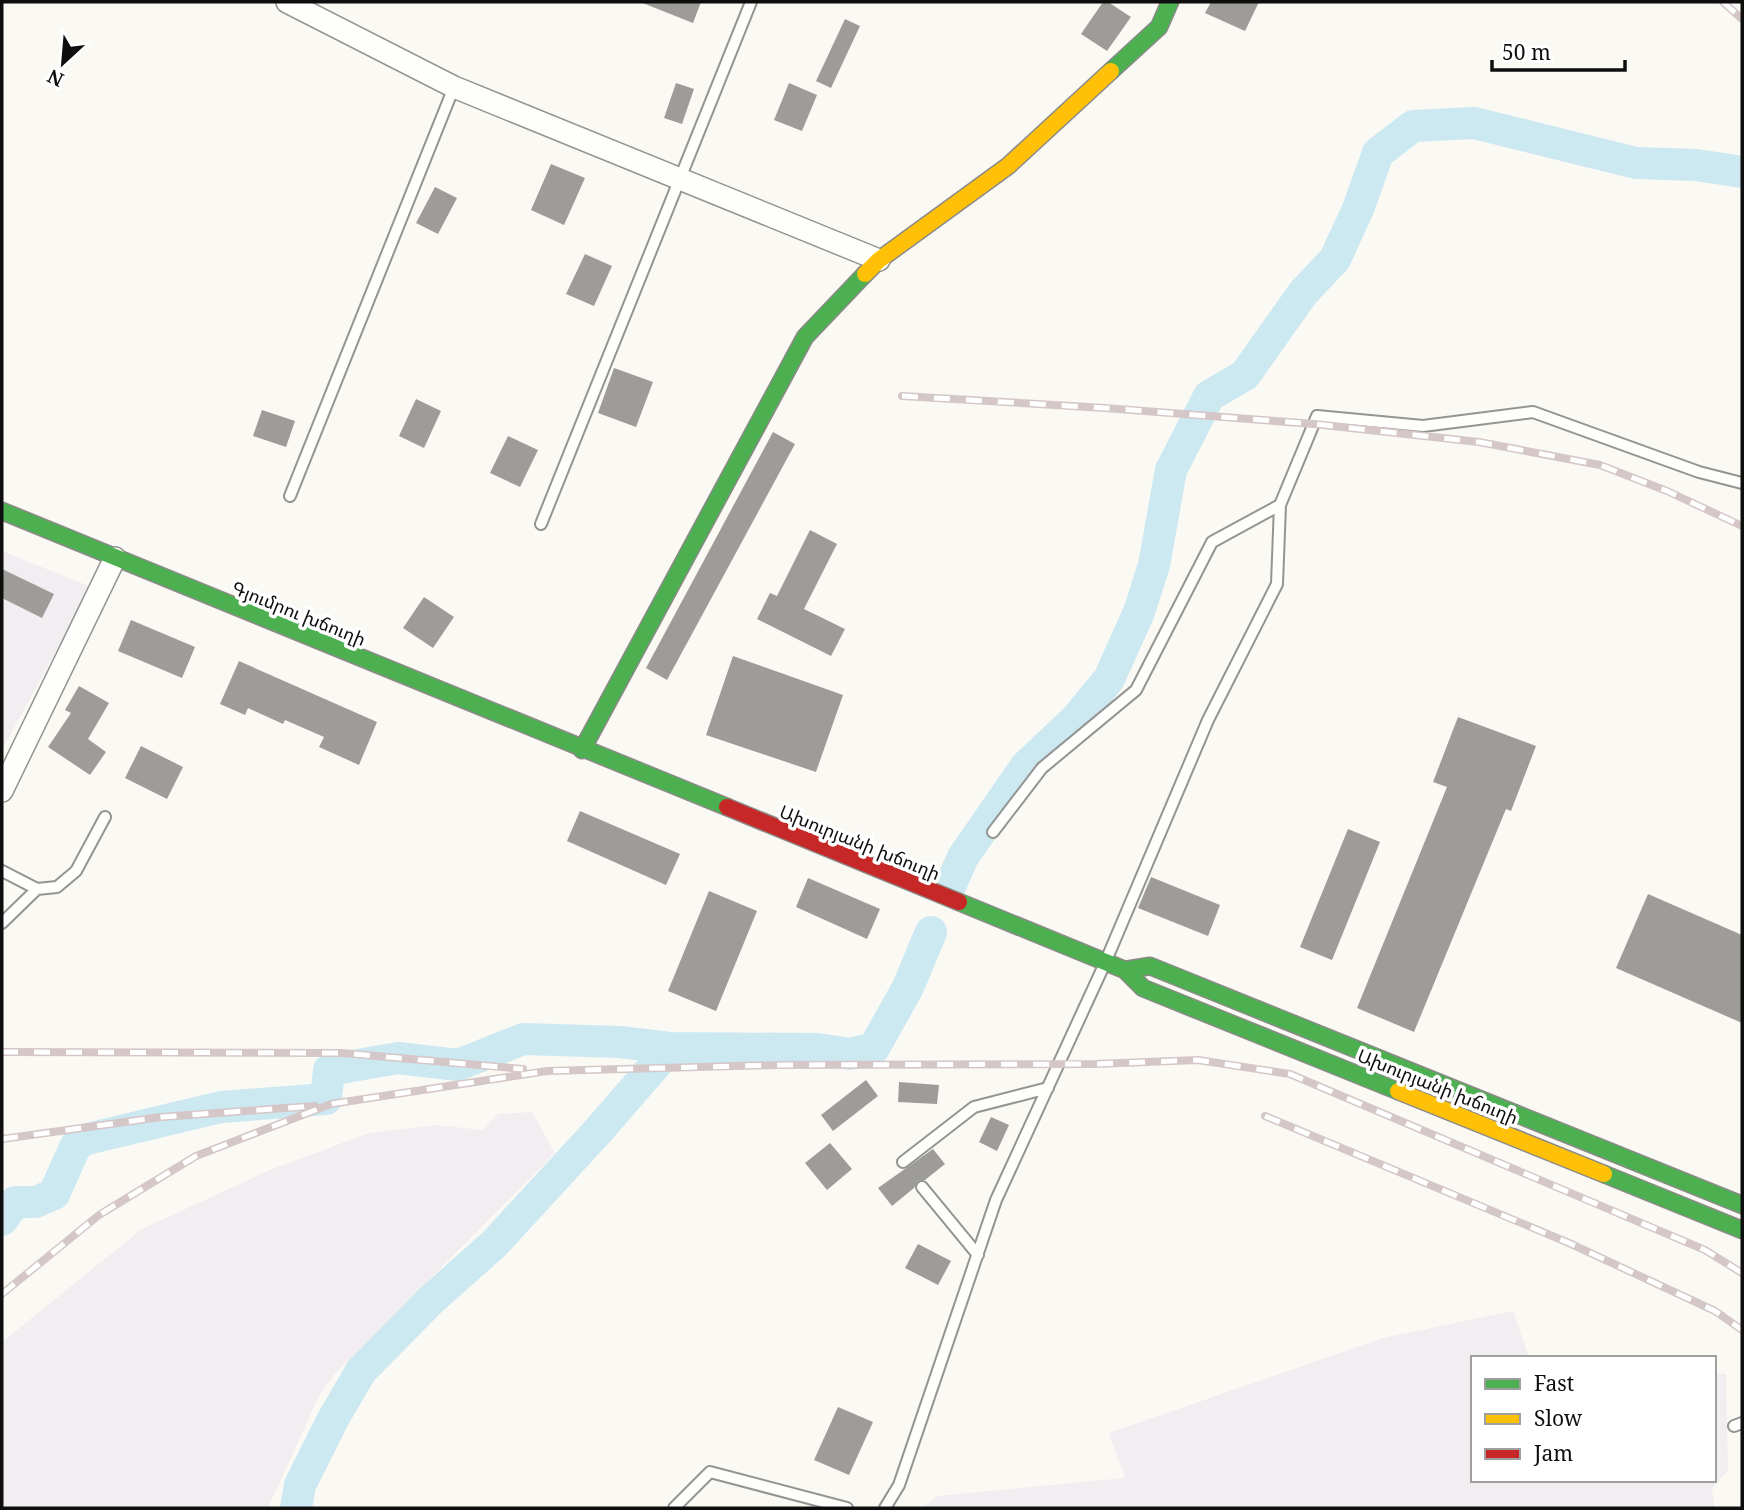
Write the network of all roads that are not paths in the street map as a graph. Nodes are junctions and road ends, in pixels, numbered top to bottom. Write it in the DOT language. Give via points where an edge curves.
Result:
graph roads {
  1 [pos="287,2"];
  2 [pos="751,2"];
  3 [pos="1170,2"];
  4 [pos="454,87"];
  5 [pos="680,179"];
  6 [pos="879,260"];
  7 [pos="1742,483"];
  8 [pos="290,496"];
  9 [pos="1280,505"];
  10 [pos="2,511"];
  11 [pos="541,524"];
  12 [pos="115,558"];
  13 [pos="582,750"];
  14 [pos="2,791"];
  15 [pos="105,817"];
  16 [pos="993,832"];
  17 [pos="2,871"];
  18 [pos="37,889"];
  19 [pos="2,923"];
  20 [pos="1105,962"];
  21 [pos="1125,970"];
  22 [pos="1048,1088"];
  23 [pos="903,1162"];
  24 [pos="922,1187"];
  25 [pos="1742,1205"];
  26 [pos="1742,1230"];
  27 [pos="978,1255"];
  28 [pos="674,1508"];
  29 [pos="847,1508"];
  30 [pos="885,1508"];
  1 -- 4 [label="street"];
  2 -- 5 [label="lane"];
  3 -- 6 [label="main road" via="1159,27 1008,166"];
  4 -- 5 [label="street"];
  4 -- 8 [label="lane"];
  5 -- 6 [label="street"];
  5 -- 11 [label="lane"];
  6 -- 13 [label="main road" via="805,337"];
  7 -- 9 [label="lane" via="1533,412 1423,426 1317,416"];
  9 -- 16 [label="lane" via="1212,542 1136,690 1042,768"];
  9 -- 20 [label="lane" via="1277,584 1208,720"];
  10 -- 12 [label="main road, Գյումրու խճուղի"];
  12 -- 13 [label="main road, Գյումրու խճուղի"];
  12 -- 14 [label="street"];
  13 -- 20 [label="main road, Ախուրյանի խճուղի"];
  15 -- 18 [label="lane" via="76,871 57,887"];
  17 -- 18 [label="lane"];
  18 -- 19 [label="lane"];
  20 -- 21 [label="main road, Ախուրյանի խճուղի"];
  20 -- 22 [label="lane"];
  21 -- 25 [label="main road, Ախուրյանի խճուղի" via="1150,966"];
  21 -- 26 [label="main road, Ախուրյանի խճուղի" via="1143,988"];
  22 -- 23 [label="lane" via="974,1107"];
  22 -- 27 [label="lane" via="996,1200"];
  24 -- 27 [label="lane"];
  27 -- 30 [label="lane" via="899,1485"];
  28 -- 29 [label="lane" via="710,1472"];
}
